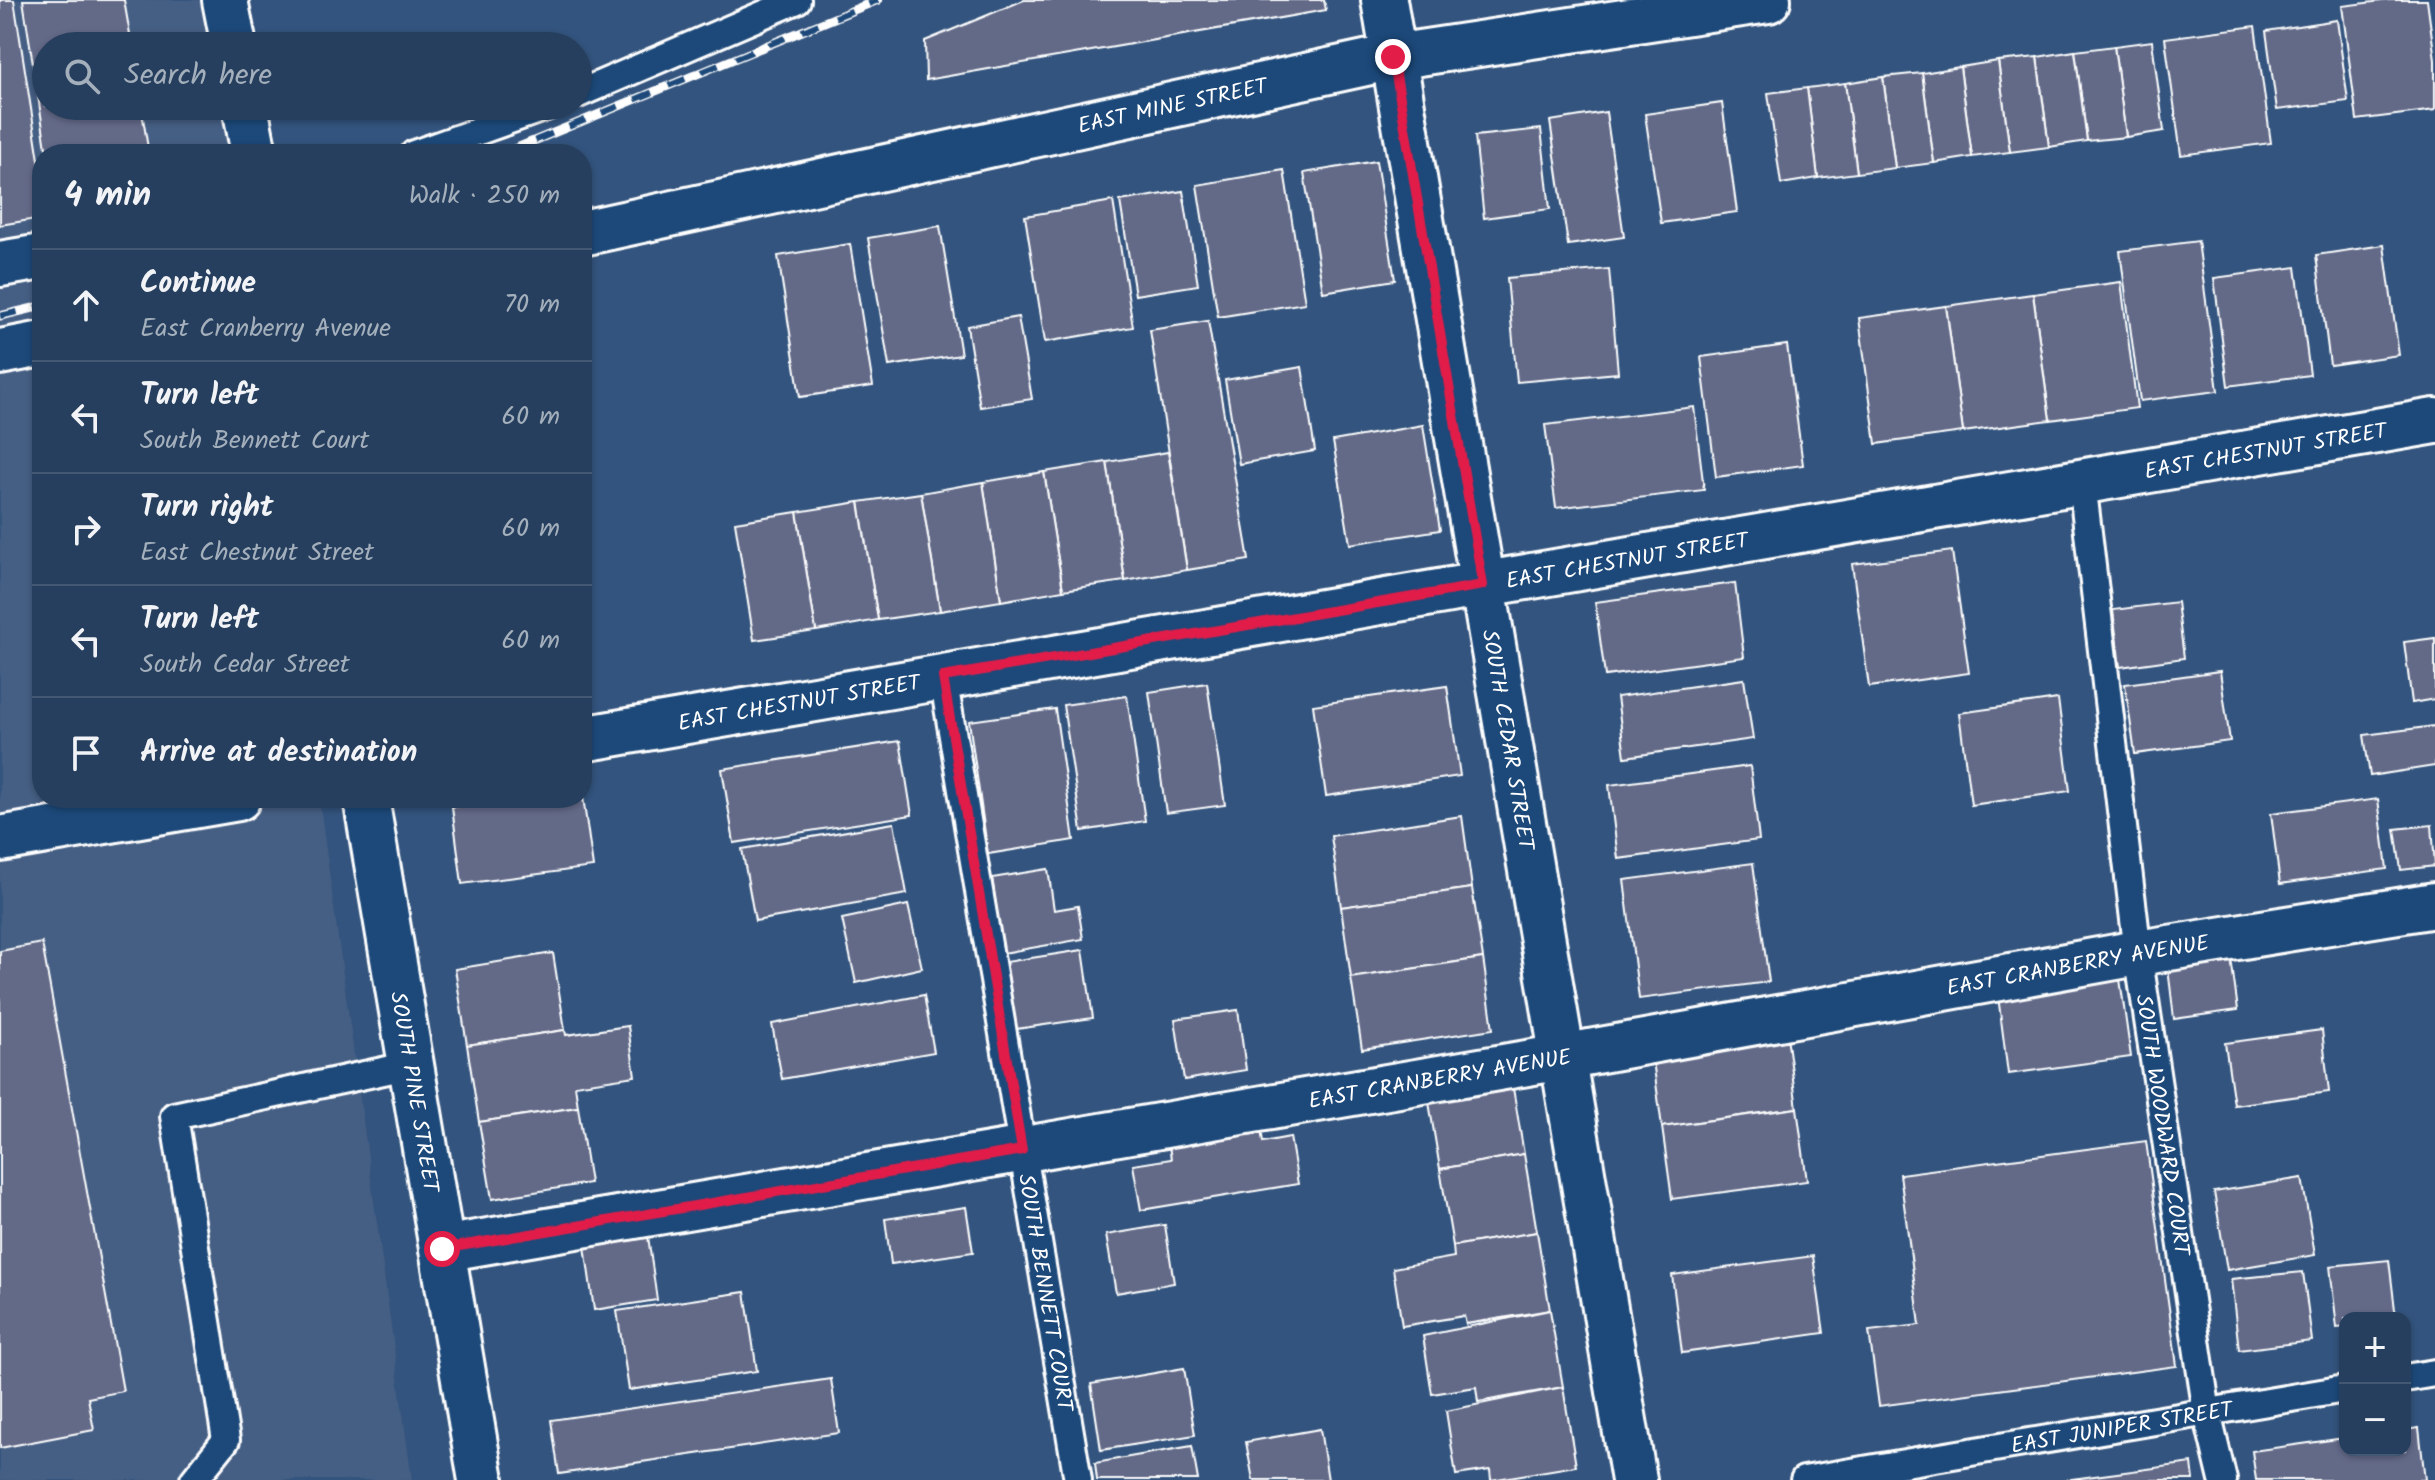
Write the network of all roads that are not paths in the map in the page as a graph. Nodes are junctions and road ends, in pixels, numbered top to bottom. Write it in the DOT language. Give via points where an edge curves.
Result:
graph roads {
  1 [pos="225,0"];
  2 [pos="797,0"];
  3 [pos="1384,0"];
  4 [pos="1768,0"];
  5 [pos="231,32"];
  6 [pos="1393,57"];
  7 [pos="592,88"];
  8 [pos="248,120"];
  9 [pos="510,120"];
  10 [pos="252,144"];
  11 [pos="442,144"];
  12 [pos="592,231"];
  13 [pos="32,259"];
  14 [pos="0,264"];
  15 [pos="32,346"];
  16 [pos="0,352"];
  17 [pos="2435,421"];
  18 [pos="2082,482"];
  19 [pos="1483,585"];
  20 [pos="943,677"];
  21 [pos="592,737"];
  22 [pos="180,808"];
  23 [pos="368,808"];
  24 [pos="0,839"];
  25 [pos="2435,905"];
  26 [pos="2138,953"];
  27 [pos="1562,1057"];
  28 [pos="411,1065"];
  29 [pos="1022,1150"];
  30 [pos="442,1249"];
  31 [pos="2435,1373"];
  32 [pos="2411,1377"];
  33 [pos="2339,1390"];
  34 [pos="2207,1413"];
  35 [pos="194,1480"];
  36 [pos="481,1480"];
  37 [pos="1078,1480"];
  38 [pos="1634,1480"];
  39 [pos="1804,1480"];
  40 [pos="2223,1480"];
  1 -- 5 [label="street"];
  2 -- 7 [label="lane"];
  3 -- 6 [label="street, SOUTH CEDAR STREET"];
  4 -- 6 [label="street, EAST MINE STREET"];
  6 -- 12 [label="street, EAST MINE STREET"];
  6 -- 19 [label="street, SOUTH CEDAR STREET"];
  8 -- 10 [label="street"];
  9 -- 11 [label="lane"];
  13 -- 14 [label="street"];
  15 -- 16 [label="street"];
  17 -- 18 [label="street, EAST CHESTNUT STREET"];
  18 -- 19 [label="street, EAST CHESTNUT STREET"];
  18 -- 26 [label="lane, SOUTH WOODWARD COURT"];
  19 -- 20 [label="street, EAST CHESTNUT STREET"];
  19 -- 27 [label="street, SOUTH CEDAR STREET"];
  20 -- 21 [label="street, EAST CHESTNUT STREET"];
  20 -- 29 [label="lane, SOUTH BENNETT COURT"];
  22 -- 24 [label="street"];
  23 -- 28 [label="street, SOUTH PINE STREET"];
  25 -- 26 [label="street, EAST CRANBERRY AVENUE"];
  26 -- 27 [label="street, EAST CRANBERRY AVENUE"];
  26 -- 34 [label="lane, SOUTH WOODWARD COURT"];
  27 -- 29 [label="street, EAST CRANBERRY AVENUE"];
  27 -- 38 [label="street, SOUTH CEDAR STREET"];
  28 -- 30 [label="street, SOUTH PINE STREET"];
  28 -- 35 [label="lane" via="174,1116 226,1440"];
  29 -- 30 [label="street, EAST CRANBERRY AVENUE"];
  29 -- 37 [label="lane, SOUTH BENNETT COURT"];
  30 -- 36 [label="street, SOUTH PINE STREET"];
  31 -- 32 [label="lane"];
  33 -- 34 [label="lane, EAST JUNIPER STREET"];
  34 -- 39 [label="lane, EAST JUNIPER STREET"];
  34 -- 40 [label="lane, SOUTH WOODWARD COURT"];
}
